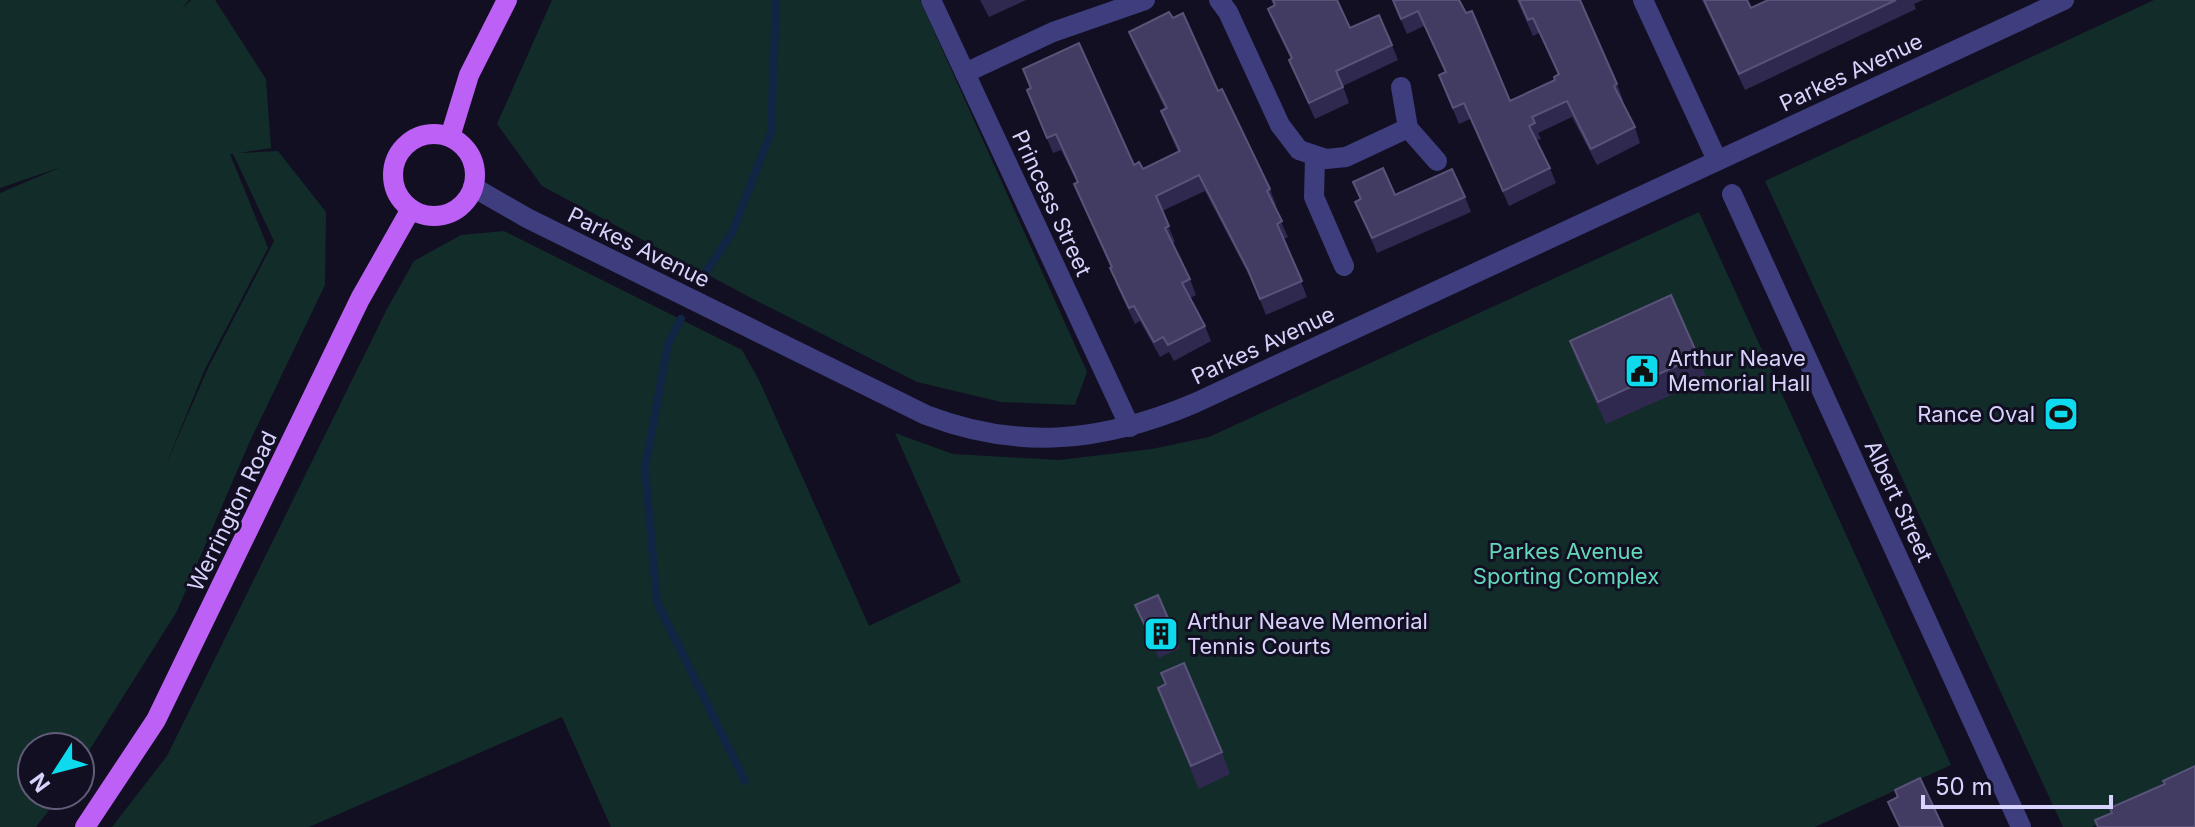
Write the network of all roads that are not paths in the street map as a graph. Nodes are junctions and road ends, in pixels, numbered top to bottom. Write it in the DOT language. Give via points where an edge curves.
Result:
graph roads {
  1 [pos="507,0"];
  2 [pos="931,0"];
  3 [pos="1145,0"];
  4 [pos="1219,0"];
  5 [pos="1643,0"];
  6 [pos="2064,0"];
  7 [pos="965,73"];
  8 [pos="1401,87"];
  9 [pos="1408,128"];
  10 [pos="450,137"];
  11 [pos="1315,157"];
  12 [pos="1717,160"];
  13 [pos="1437,161"];
  14 [pos="473,187"];
  15 [pos="1732,194"];
  16 [pos="411,209"];
  17 [pos="1344,266"];
  18 [pos="1130,427"];
  19 [pos="85,827"];
  20 [pos="2021,827"];
  1 -- 10 [label="main road" via="469,75"];
  2 -- 7 [label="street, Princess Street"];
  3 -- 7 [label="street" via="1053,32"];
  4 -- 11 [label="street" via="1283,131 1299,150"];
  5 -- 12 [label="street"];
  6 -- 12 [label="street, Parkes Avenue"];
  7 -- 18 [label="street, Princess Street"];
  8 -- 9 [label="street"];
  9 -- 11 [label="street" via="1346,157"];
  9 -- 13 [label="street"];
  10 -- 14 [label="main road" via="470,156"];
  10 -- 16 [label="main road" via="423,135 396,157 393,179"];
  11 -- 17 [label="street" via="1314,197"];
  12 -- 18 [label="street, Parkes Avenue" via="1195,403"];
  14 -- 16 [label="main road" via="460,207 445,215"];
  14 -- 18 [label="street, Parkes Avenue" via="948,424 1046,439"];
  15 -- 20 [label="street, Albert Street"];
  16 -- 19 [label="main road, Werrington Road" via="360,299 156,720"];
}
